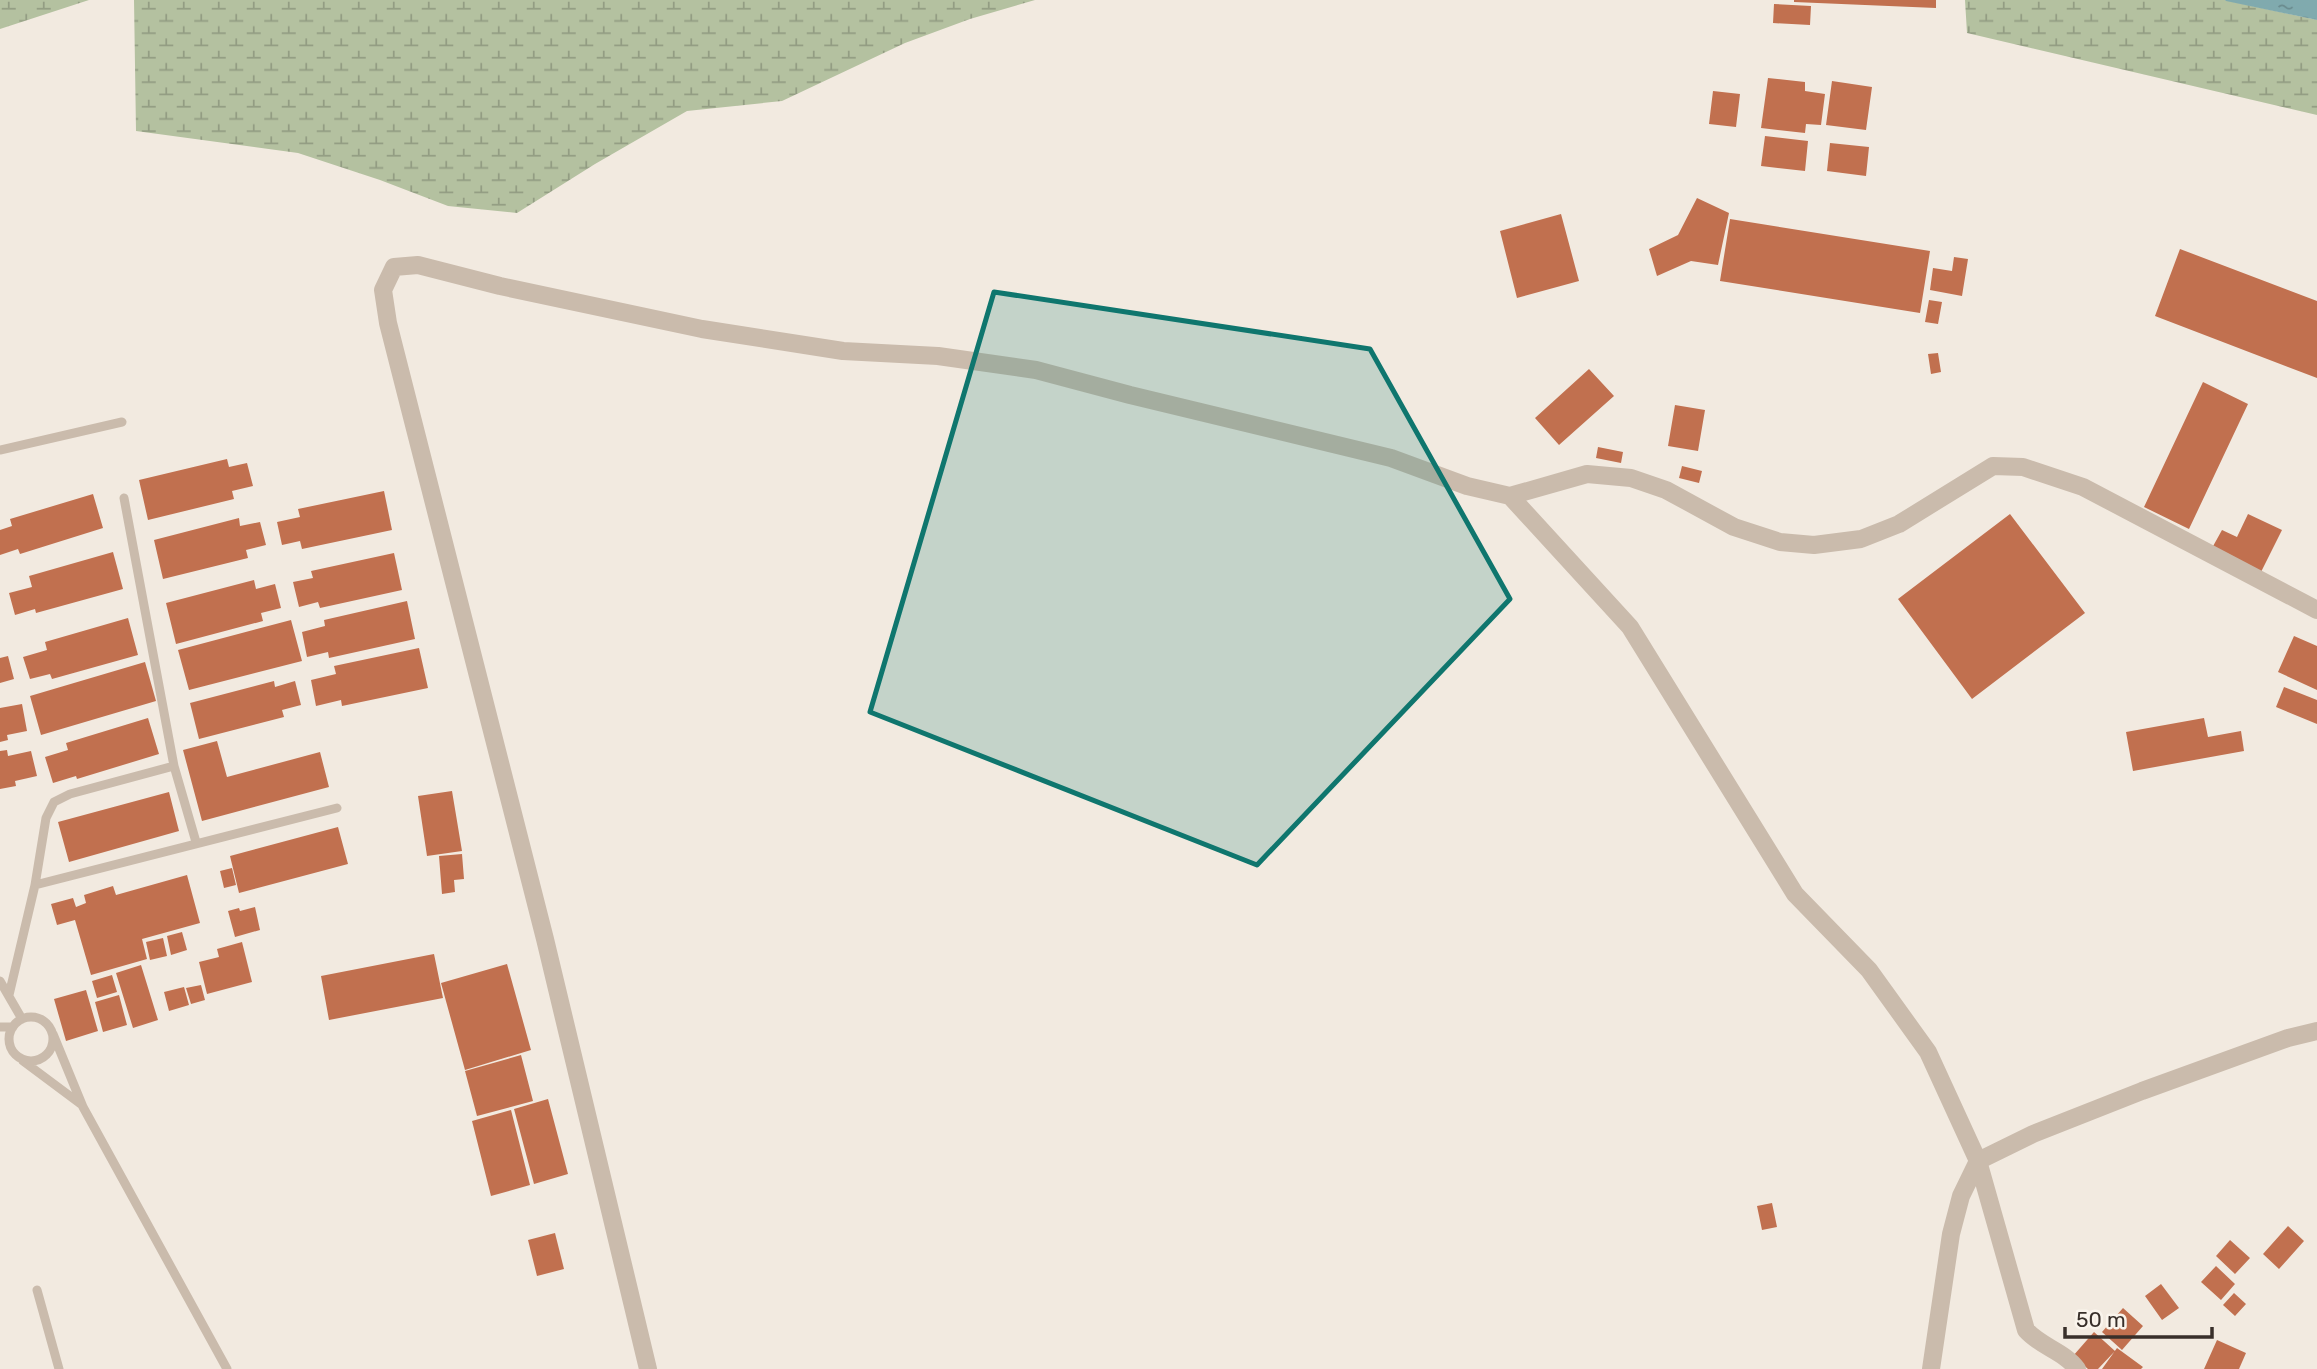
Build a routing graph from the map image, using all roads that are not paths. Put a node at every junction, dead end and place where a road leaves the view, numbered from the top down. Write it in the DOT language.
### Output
graph roads {
  1 [pos="122,422"];
  2 [pos="0,450"];
  3 [pos="1510,496"];
  4 [pos="124,498"];
  5 [pos="2317,610"];
  6 [pos="174,766"];
  7 [pos="337,808"];
  8 [pos="196,842"];
  9 [pos="35,885"];
  10 [pos="0,981"];
  11 [pos="9,995"];
  12 [pos="22,1019"];
  13 [pos="0,1027"];
  14 [pos="13,1027"];
  15 [pos="2317,1031"];
  16 [pos="53,1034"];
  17 [pos="0,1048"];
  18 [pos="15,1054"];
  19 [pos="83,1107"];
  20 [pos="1978,1160"];
  21 [pos="37,1290"];
  22 [pos="59,1369"];
  23 [pos="227,1369"];
  24 [pos="648,1369"];
  25 [pos="1931,1369"];
  26 [pos="2077,1369"];
  1 -- 2 [label="lane"];
  3 -- 5 [label="street"];
  3 -- 20 [label="street"];
  3 -- 24 [label="street"];
  4 -- 6 [label="lane"];
  6 -- 8 [label="lane"];
  6 -- 9 [label="lane"];
  7 -- 8 [label="lane"];
  8 -- 9 [label="lane"];
  9 -- 11 [label="lane"];
  10 -- 11 [label="lane"];
  11 -- 12 [label="lane"];
  12 -- 14 [label="lane"];
  12 -- 16 [label="lane"];
  13 -- 14 [label="lane"];
  14 -- 18 [label="lane"];
  15 -- 20 [label="street"];
  16 -- 18 [label="lane"];
  16 -- 19 [label="lane"];
  17 -- 18 [label="lane"];
  18 -- 19 [label="lane"];
  19 -- 23 [label="lane"];
  20 -- 25 [label="street"];
  20 -- 26 [label="street"];
  21 -- 22 [label="lane"];
}
